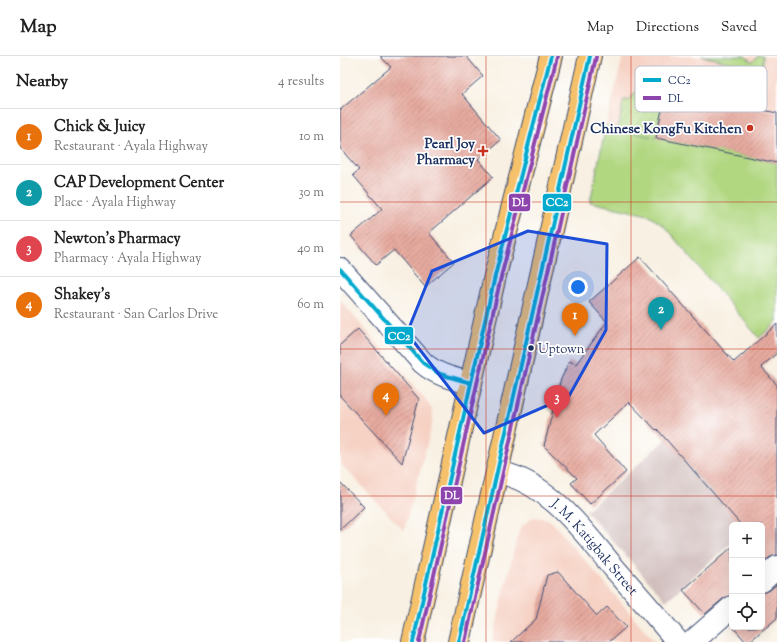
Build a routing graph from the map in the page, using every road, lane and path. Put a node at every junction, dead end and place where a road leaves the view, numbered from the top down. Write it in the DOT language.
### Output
graph roads {
  1 [pos="551,56"];
  2 [pos="590,56"];
  3 [pos="340,269"];
  4 [pos="471,383"];
  5 [pos="498,472"];
  6 [pos="777,567"];
  7 [pos="765,578"];
  8 [pos="729,610"];
  9 [pos="413,642"];
  10 [pos="459,642"];
  11 [pos="678,642"];
  12 [pos="692,642"];
  1 -- 4 [label="highway"];
  2 -- 5 [label="highway"];
  3 -- 4 [label="street"];
  4 -- 9 [label="highway"];
  5 -- 10 [label="highway"];
  5 -- 11 [label="street, J. M. Katigbak Street"];
  6 -- 7 [label="street"];
  8 -- 12 [label="street"];
}
